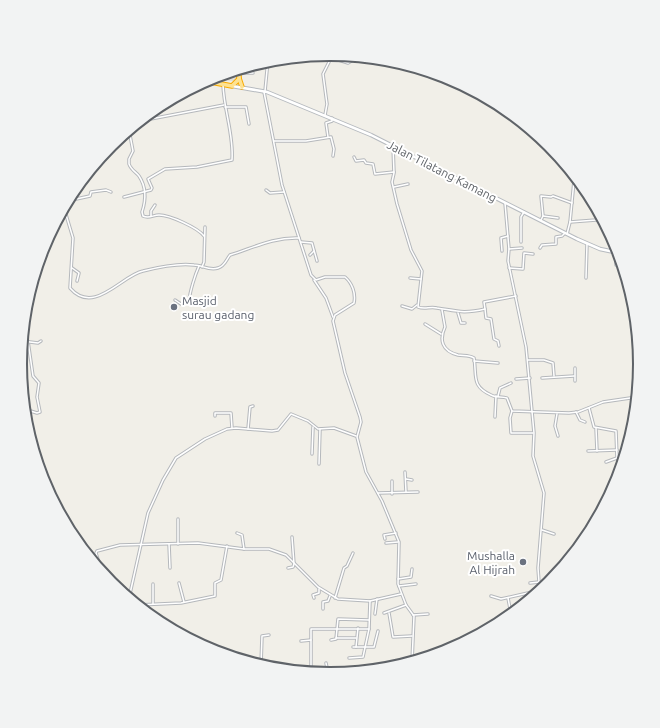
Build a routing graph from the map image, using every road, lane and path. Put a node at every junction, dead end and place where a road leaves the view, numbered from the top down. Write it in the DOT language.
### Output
graph roads {
  1 [pos="329,61"];
  2 [pos="267,68"];
  3 [pos="246,73"];
  4 [pos="253,73"];
  5 [pos="238,75"];
  6 [pos="239,75"];
  7 [pos="216,83"];
  8 [pos="223,85"];
  9 [pos="232,86"];
  10 [pos="242,87"];
  11 [pos="264,91"];
  12 [pos="224,106"];
  13 [pos="325,115"];
  14 [pos="332,118"];
  15 [pos="153,119"];
  16 [pos="249,124"];
  17 [pos="130,136"];
  18 [pos="328,137"];
  19 [pos="274,141"];
  20 [pos="393,146"];
  21 [pos="333,156"];
  22 [pos="354,157"];
  23 [pos="394,172"];
  24 [pos="408,184"];
  25 [pos="574,185"];
  26 [pos="393,187"];
  27 [pos="266,190"];
  28 [pos="111,192"];
  29 [pos="145,192"];
  30 [pos="284,192"];
  31 [pos="124,197"];
  32 [pos="76,199"];
  33 [pos="505,202"];
  34 [pos="572,203"];
  35 [pos="155,205"];
  36 [pos="524,212"];
  37 [pos="66,215"];
  38 [pos="543,216"];
  39 [pos="151,217"];
  40 [pos="558,218"];
  41 [pos="541,220"];
  42 [pos="596,220"];
  43 [pos="570,222"];
  44 [pos="205,227"];
  45 [pos="566,233"];
  46 [pos="204,236"];
  47 [pos="508,236"];
  48 [pos="299,238"];
  49 [pos="301,242"];
  50 [pos="521,242"];
  51 [pos="587,242"];
  52 [pos="509,248"];
  53 [pos="522,248"];
  54 [pos="540,248"];
  55 [pos="314,251"];
  56 [pos="502,251"];
  57 [pos="611,251"];
  58 [pos="533,254"];
  59 [pos="310,255"];
  60 [pos="317,261"];
  61 [pos="199,266"];
  62 [pos="202,267"];
  63 [pos="72,268"];
  64 [pos="509,268"];
  65 [pos="410,278"];
  66 [pos="586,278"];
  67 [pos="314,279"];
  68 [pos="421,279"];
  69 [pos="77,281"];
  70 [pos="516,296"];
  71 [pos="175,300"];
  72 [pos="417,305"];
  73 [pos="402,306"];
  74 [pos="485,309"];
  75 [pos="442,310"];
  76 [pos="458,313"];
  77 [pos="333,317"];
  78 [pos="465,323"];
  79 [pos="425,324"];
  80 [pos="441,334"];
  81 [pos="28,341"];
  82 [pos="41,341"];
  83 [pos="28,342"];
  84 [pos="499,346"];
  85 [pos="528,360"];
  86 [pos="474,361"];
  87 [pos="498,363"];
  88 [pos="575,368"];
  89 [pos="554,376"];
  90 [pos="574,376"];
  91 [pos="530,378"];
  92 [pos="542,378"];
  93 [pos="516,379"];
  94 [pos="574,381"];
  95 [pos="511,383"];
  96 [pos="497,396"];
  97 [pos="631,398"];
  98 [pos="253,406"];
  99 [pos="589,408"];
  100 [pos="31,411"];
  101 [pos="512,411"];
  102 [pos="532,412"];
  103 [pos="576,412"];
  104 [pos="557,414"];
  105 [pos="215,416"];
  106 [pos="494,417"];
  107 [pos="585,422"];
  108 [pos="314,426"];
  109 [pos="232,428"];
  110 [pos="596,428"];
  111 [pos="248,429"];
  112 [pos="320,429"];
  113 [pos="534,433"];
  114 [pos="558,436"];
  115 [pos="357,437"];
  116 [pos="617,450"];
  117 [pos="588,451"];
  118 [pos="597,452"];
  119 [pos="312,454"];
  120 [pos="606,462"];
  121 [pos="319,464"];
  122 [pos="405,472"];
  123 [pos="406,479"];
  124 [pos="412,480"];
  125 [pos="392,481"];
  126 [pos="406,492"];
  127 [pos="418,492"];
  128 [pos="378,493"];
  129 [pos="392,494"];
  130 [pos="178,519"];
  131 [pos="542,530"];
  132 [pos="237,533"];
  133 [pos="396,533"];
  134 [pos="554,534"];
  135 [pos="292,537"];
  136 [pos="385,539"];
  137 [pos="399,542"];
  138 [pos="386,543"];
  139 [pos="169,544"];
  140 [pos="178,544"];
  141 [pos="140,546"];
  142 [pos="227,546"];
  143 [pos="244,549"];
  144 [pos="353,553"];
  145 [pos="98,558"];
  146 [pos="294,564"];
  147 [pos="170,568"];
  148 [pos="288,568"];
  149 [pos="412,569"];
  150 [pos="398,579"];
  151 [pos="530,582"];
  152 [pos="538,582"];
  153 [pos="179,583"];
  154 [pos="152,584"];
  155 [pos="416,584"];
  156 [pos="399,586"];
  157 [pos="318,587"];
  158 [pos="130,592"];
  159 [pos="529,593"];
  160 [pos="401,594"];
  161 [pos="330,596"];
  162 [pos="491,596"];
  163 [pos="314,598"];
  164 [pos="335,598"];
  165 [pos="508,598"];
  166 [pos="377,599"];
  167 [pos="370,601"];
  168 [pos="184,602"];
  169 [pos="147,604"];
  170 [pos="153,604"];
  171 [pos="406,605"];
  172 [pos="510,607"];
  173 [pos="323,610"];
  174 [pos="384,613"];
  175 [pos="389,613"];
  176 [pos="375,614"];
  177 [pos="428,614"];
  178 [pos="413,615"];
  179 [pos="369,620"];
  180 [pos="358,628"];
  181 [pos="336,629"];
  182 [pos="369,629"];
  183 [pos="378,630"];
  184 [pos="269,634"];
  185 [pos="412,636"];
  186 [pos="336,638"];
  187 [pos="356,638"];
  188 [pos="311,640"];
  189 [pos="331,640"];
  190 [pos="301,641"];
  191 [pos="352,647"];
  192 [pos="356,647"];
  193 [pos="365,648"];
  194 [pos="412,656"];
  195 [pos="349,658"];
  196 [pos="261,659"];
  197 [pos="326,662"];
  198 [pos="311,666"];
  199 [pos="327,667"];
  1 -- 13 [label="street"];
  2 -- 11 [label="street"];
  3 -- 4 [label="street"];
  5 -- 9 [label="highway"];
  6 -- 10 [label="highway"];
  7 -- 8 [label="highway"];
  8 -- 9 [label="highway"];
  8 -- 12 [label="street"];
  9 -- 10 [label="street, Jalan Tilatang Kamang"];
  10 -- 11 [label="street, Jalan Tilatang Kamang"];
  11 -- 13 [label="street, Jalan Tilatang Kamang"];
  11 -- 19 [label="street"];
  12 -- 15 [label="street"];
  12 -- 16 [label="street"];
  12 -- 29 [label="street"];
  13 -- 14 [label="street, Jalan Tilatang Kamang"];
  14 -- 18 [label="street"];
  14 -- 20 [label="street, Jalan Tilatang Kamang"];
  17 -- 29 [label="street"];
  18 -- 19 [label="street"];
  18 -- 21 [label="street"];
  19 -- 30 [label="street"];
  20 -- 23 [label="street"];
  20 -- 33 [label="street, Jalan Tilatang Kamang"];
  22 -- 23 [label="street"];
  23 -- 26 [label="street"];
  24 -- 26 [label="street"];
  25 -- 34 [label="street"];
  26 -- 68 [label="street"];
  27 -- 30 [label="street"];
  28 -- 32 [label="street"];
  29 -- 31 [label="street"];
  29 -- 39 [label="street"];
  30 -- 48 [label="street"];
  33 -- 36 [label="street, Jalan Tilatang Kamang"];
  33 -- 47 [label="street"];
  34 -- 38 [label="street"];
  34 -- 43 [label="street"];
  35 -- 39 [label="street"];
  36 -- 41 [label="street, Jalan Tilatang Kamang"];
  36 -- 50 [label="street"];
  37 -- 63 [label="street"];
  38 -- 40 [label="street"];
  38 -- 41 [label="street"];
  39 -- 46 [label="street"];
  41 -- 45 [label="street, Jalan Tilatang Kamang"];
  42 -- 43 [label="street"];
  43 -- 45 [label="street"];
  44 -- 46 [label="street"];
  45 -- 51 [label="street, Jalan Tilatang Kamang"];
  45 -- 54 [label="street"];
  46 -- 62 [label="street"];
  47 -- 52 [label="street"];
  47 -- 56 [label="street"];
  48 -- 49 [label="street"];
  48 -- 62 [label="street"];
  49 -- 55 [label="street"];
  49 -- 67 [label="street"];
  51 -- 57 [label="street, Jalan Tilatang Kamang"];
  51 -- 66 [label="street"];
  52 -- 53 [label="street"];
  52 -- 64 [label="street"];
  55 -- 59 [label="street"];
  55 -- 60 [label="street"];
  58 -- 64 [label="street"];
  61 -- 62 [label="street"];
  61 -- 63 [label="street"];
  61 -- 71 [label="street"];
  63 -- 69 [label="street"];
  64 -- 70 [label="street"];
  65 -- 68 [label="street"];
  67 -- 77 [label="street"];
  67 -- 77 [label="street"];
  68 -- 72 [label="street"];
  70 -- 74 [label="street"];
  70 -- 85 [label="street"];
  72 -- 73 [label="street"];
  72 -- 75 [label="street"];
  74 -- 76 [label="street"];
  74 -- 84 [label="street"];
  75 -- 76 [label="street"];
  75 -- 80 [label="street"];
  76 -- 78 [label="street"];
  77 -- 115 [label="street"];
  79 -- 80 [label="street"];
  80 -- 86 [label="street"];
  81 -- 82 [label="street"];
  83 -- 100 [label="street"];
  85 -- 89 [label="street"];
  85 -- 91 [label="street"];
  86 -- 87 [label="street"];
  86 -- 96 [label="street"];
  88 -- 90 [label="street"];
  89 -- 90 [label="street"];
  89 -- 92 [label="street"];
  90 -- 94 [label="street"];
  91 -- 93 [label="street"];
  91 -- 102 [label="street"];
  95 -- 96 [label="street"];
  96 -- 101 [label="street"];
  96 -- 106 [label="street"];
  97 -- 99 [label="street"];
  98 -- 111 [label="street"];
  99 -- 103 [label="street"];
  99 -- 110 [label="street"];
  101 -- 102 [label="street"];
  101 -- 113 [label="street"];
  102 -- 104 [label="street"];
  102 -- 113 [label="street"];
  103 -- 104 [label="street"];
  103 -- 107 [label="street"];
  104 -- 114 [label="street"];
  105 -- 109 [label="street"];
  108 -- 111 [label="street"];
  108 -- 112 [label="street"];
  108 -- 119 [label="street"];
  109 -- 111 [label="street"];
  109 -- 141 [label="street"];
  110 -- 116 [label="street"];
  110 -- 118 [label="street"];
  112 -- 115 [label="street"];
  112 -- 121 [label="street"];
  113 -- 131 [label="street"];
  115 -- 128 [label="street"];
  116 -- 118 [label="street"];
  116 -- 120 [label="street"];
  117 -- 118 [label="street"];
  122 -- 123 [label="street"];
  123 -- 124 [label="street"];
  123 -- 126 [label="street"];
  125 -- 129 [label="street"];
  126 -- 127 [label="street"];
  126 -- 129 [label="street"];
  128 -- 129 [label="street"];
  128 -- 133 [label="street"];
  130 -- 140 [label="street"];
  131 -- 134 [label="street"];
  131 -- 152 [label="street"];
  132 -- 143 [label="street"];
  133 -- 136 [label="street"];
  133 -- 137 [label="street"];
  135 -- 146 [label="street"];
  137 -- 138 [label="street"];
  137 -- 150 [label="street"];
  139 -- 140 [label="street"];
  139 -- 141 [label="street"];
  139 -- 147 [label="street"];
  140 -- 142 [label="street"];
  141 -- 145 [label="street"];
  141 -- 158 [label="street"];
  142 -- 143 [label="street"];
  142 -- 168 [label="street"];
  143 -- 146 [label="street"];
  144 -- 164 [label="street"];
  146 -- 148 [label="street"];
  146 -- 157 [label="street"];
  149 -- 150 [label="street"];
  150 -- 156 [label="street"];
  151 -- 152 [label="street"];
  153 -- 168 [label="street"];
  154 -- 170 [label="street"];
  155 -- 156 [label="street"];
  156 -- 160 [label="street"];
  157 -- 161 [label="street"];
  157 -- 163 [label="street"];
  159 -- 165 [label="street"];
  160 -- 166 [label="street"];
  160 -- 171 [label="street"];
  161 -- 164 [label="street"];
  161 -- 173 [label="street"];
  162 -- 165 [label="street"];
  164 -- 167 [label="street"];
  165 -- 172 [label="street"];
  166 -- 167 [label="street"];
  166 -- 176 [label="street"];
  167 -- 179 [label="street"];
  168 -- 170 [label="street"];
  169 -- 170 [label="street"];
  171 -- 175 [label="street"];
  171 -- 178 [label="street"];
  174 -- 175 [label="street"];
  175 -- 185 [label="street"];
  177 -- 178 [label="street"];
  178 -- 185 [label="street"];
  179 -- 181 [label="street"];
  179 -- 182 [label="street"];
  180 -- 181 [label="street"];
  180 -- 182 [label="street"];
  180 -- 187 [label="street"];
  181 -- 186 [label="street"];
  181 -- 188 [label="street"];
  182 -- 193 [label="street"];
  183 -- 193 [label="street"];
  184 -- 196 [label="street"];
  185 -- 194 [label="street"];
  186 -- 187 [label="street"];
  186 -- 189 [label="street"];
  187 -- 192 [label="street"];
  188 -- 190 [label="street"];
  188 -- 198 [label="street"];
  191 -- 192 [label="street"];
  192 -- 193 [label="street"];
  193 -- 195 [label="street"];
  197 -- 199 [label="street"];
}
